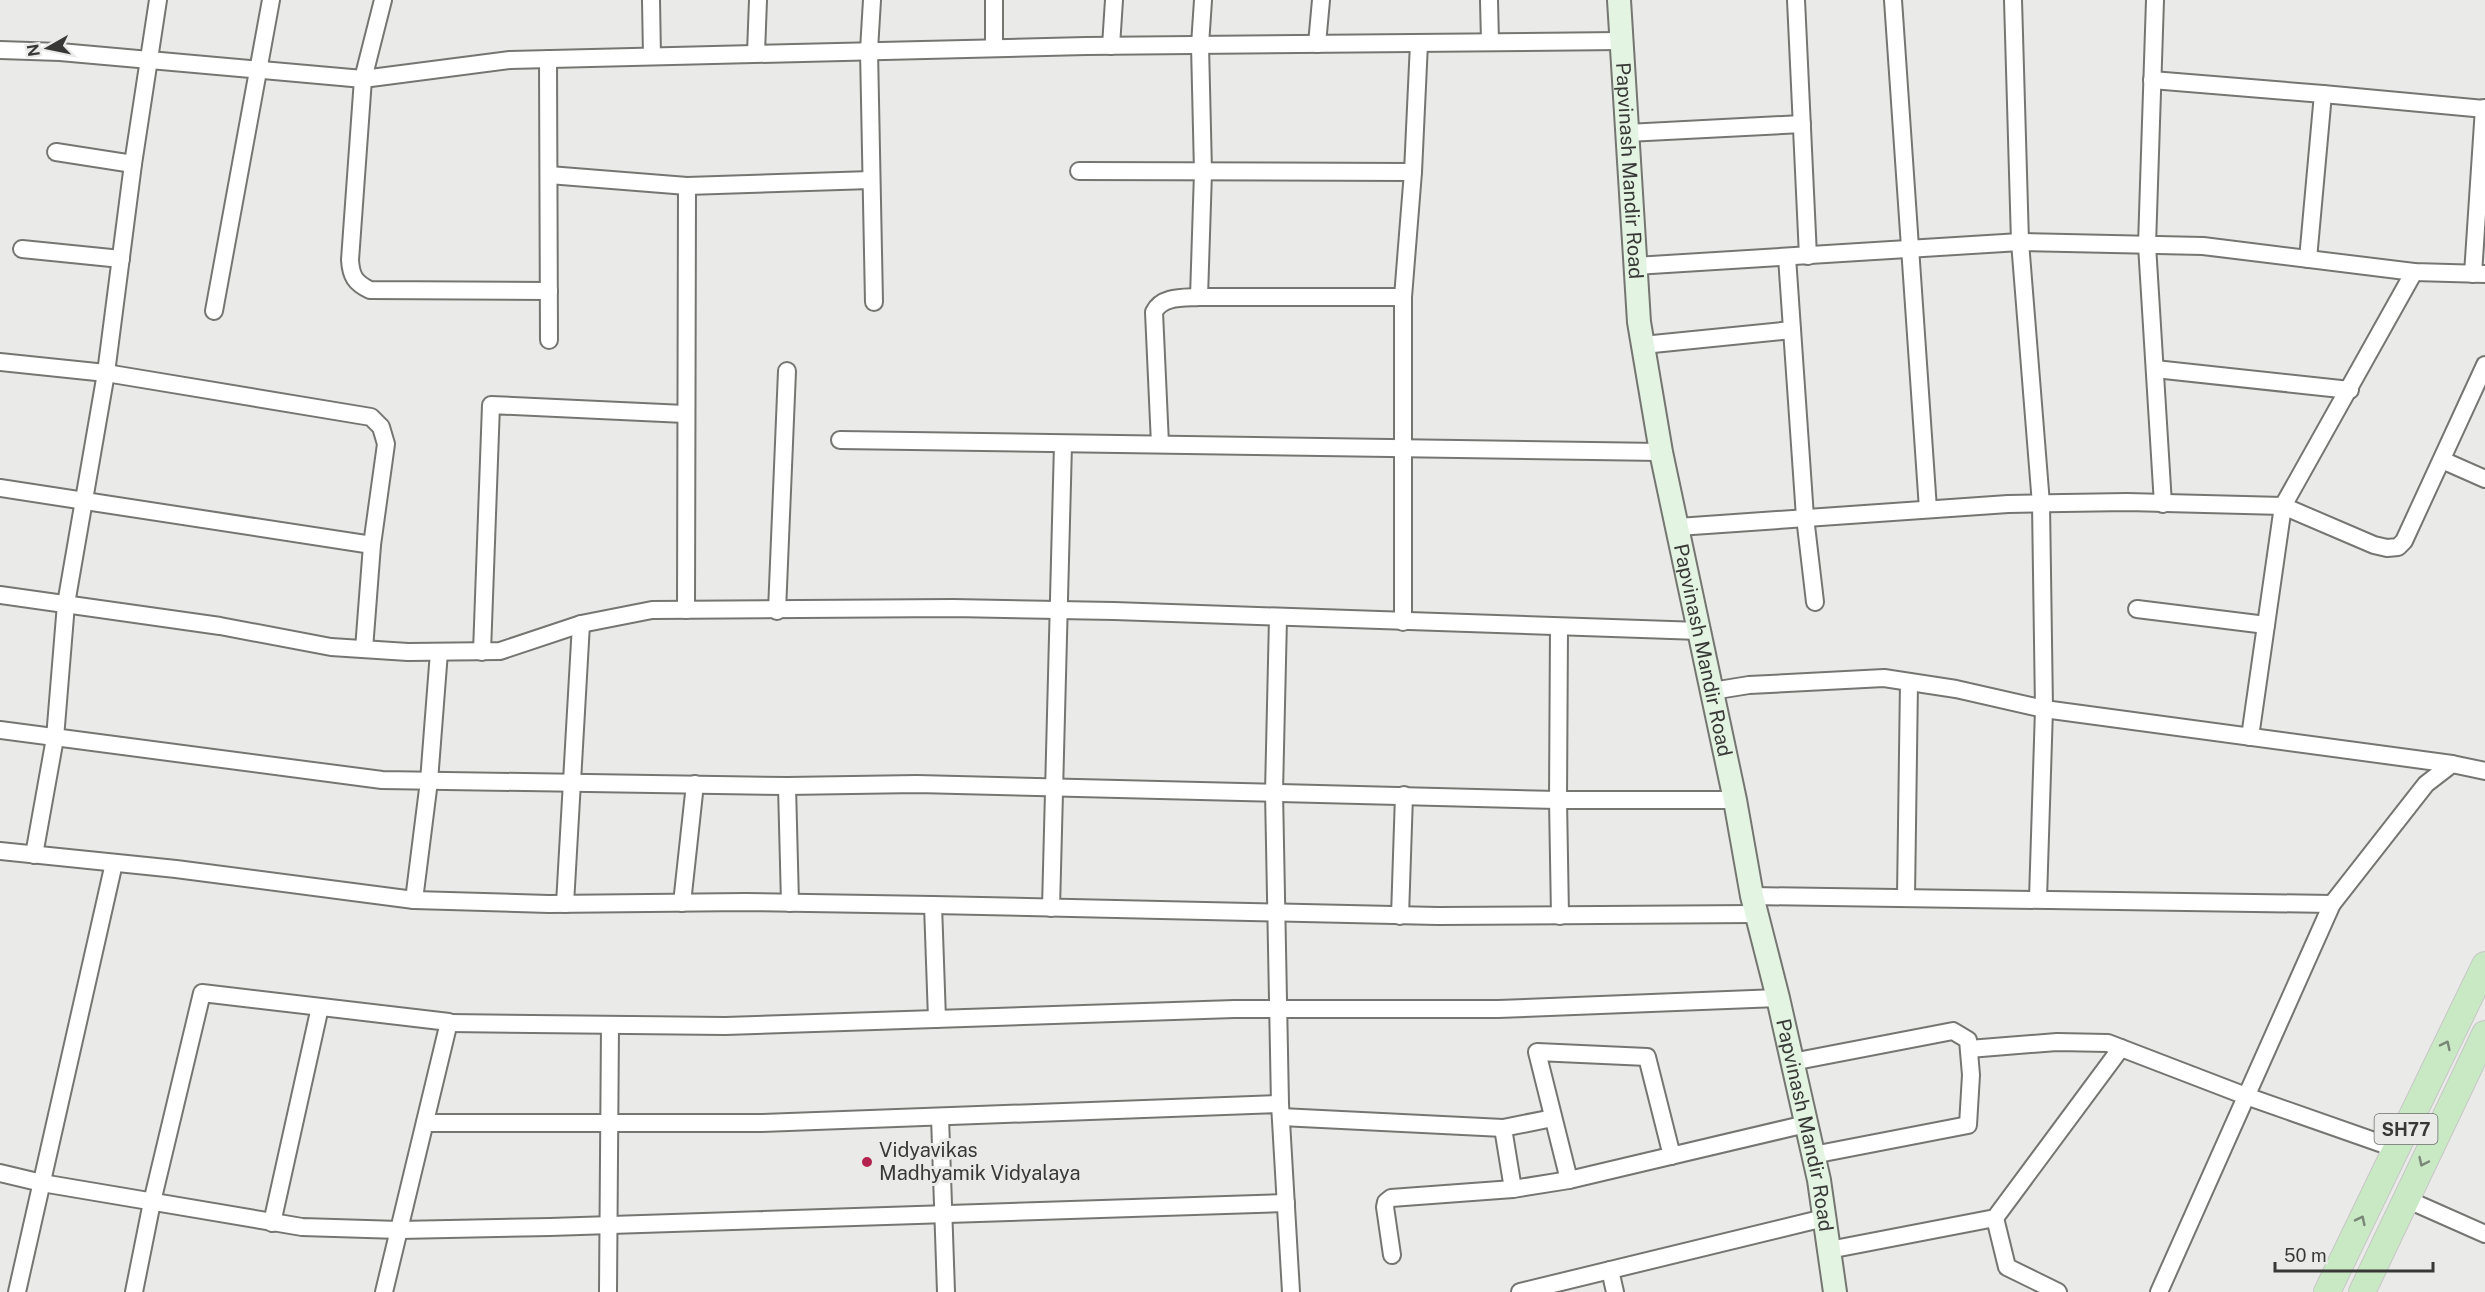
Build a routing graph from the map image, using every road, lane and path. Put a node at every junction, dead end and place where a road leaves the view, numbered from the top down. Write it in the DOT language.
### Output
graph roads {
  1 [pos="158,0"];
  2 [pos="271,0"];
  3 [pos="383,0"];
  4 [pos="651,0"];
  5 [pos="758,0"];
  6 [pos="872,0"];
  7 [pos="994,0"];
  8 [pos="1114,0"];
  9 [pos="1203,0"];
  10 [pos="1320,0"];
  11 [pos="1489,0"];
  12 [pos="1619,0"];
  13 [pos="1796,0"];
  14 [pos="1893,0"];
  15 [pos="2013,0"];
  16 [pos="2155,0"];
  17 [pos="1621,41"];
  18 [pos="1490,42"];
  19 [pos="1419,43"];
  20 [pos="1317,44"];
  21 [pos="1200,45"];
  22 [pos="1111,46"];
  23 [pos="994,48"];
  24 [pos="0,50"];
  25 [pos="870,50"];
  26 [pos="756,53"];
  27 [pos="652,56"];
  28 [pos="548,59"];
  29 [pos="149,60"];
  30 [pos="257,70"];
  31 [pos="363,79"];
  32 [pos="2152,80"];
  33 [pos="2323,94"];
  34 [pos="2485,108"];
  35 [pos="1802,124"];
  36 [pos="1627,133"];
  37 [pos="56,152"];
  38 [pos="133,164"];
  39 [pos="1079,171"];
  40 [pos="1203,172"];
  41 [pos="1413,172"];
  42 [pos="549,175"];
  43 [pos="871,180"];
  44 [pos="687,186"];
  45 [pos="2020,242"];
  46 [pos="2147,245"];
  47 [pos="22,249"];
  48 [pos="1910,249"];
  49 [pos="1808,256"];
  50 [pos="1787,257"];
  51 [pos="120,259"];
  52 [pos="2308,259"];
  53 [pos="1635,266"];
  54 [pos="2414,272"];
  55 [pos="2479,274"];
  56 [pos="549,291"];
  57 [pos="1200,297"];
  58 [pos="1402,297"];
  59 [pos="874,302"];
  60 [pos="214,311"];
  61 [pos="1792,330"];
  62 [pos="549,340"];
  63 [pos="1643,345"];
  64 [pos="0,362"];
  65 [pos="2485,365"];
  66 [pos="2155,369"];
  67 [pos="787,370"];
  68 [pos="106,373"];
  69 [pos="2350,390"];
  70 [pos="685,414"];
  71 [pos="840,440"];
  72 [pos="1063,444"];
  73 [pos="1160,444"];
  74 [pos="1402,448"];
  75 [pos="1661,452"];
  76 [pos="2442,460"];
  77 [pos="2485,479"];
  78 [pos="0,489"];
  79 [pos="84,501"];
  80 [pos="2041,504"];
  81 [pos="2163,504"];
  82 [pos="2283,506"];
  83 [pos="1928,509"];
  84 [pos="1805,517"];
  85 [pos="1678,527"];
  86 [pos="372,545"];
  87 [pos="0,595"];
  88 [pos="1815,603"];
  89 [pos="66,604"];
  90 [pos="2138,609"];
  91 [pos="686,610"];
  92 [pos="1059,610"];
  93 [pos="777,611"];
  94 [pos="1278,618"];
  95 [pos="1403,622"];
  96 [pos="581,624"];
  97 [pos="2266,625"];
  98 [pos="1559,627"];
  99 [pos="1700,631"];
  100 [pos="364,649"];
  101 [pos="439,652"];
  102 [pos="482,652"];
  103 [pos="1909,682"];
  104 [pos="1712,691"];
  105 [pos="2044,709"];
  106 [pos="0,730"];
  107 [pos="2250,736"];
  108 [pos="55,738"];
  109 [pos="2452,764"];
  110 [pos="2485,771"];
  111 [pos="429,781"];
  112 [pos="572,782"];
  113 [pos="695,784"];
  114 [pos="787,786"];
  115 [pos="1054,787"];
  116 [pos="1274,792"];
  117 [pos="1404,795"];
  118 [pos="1558,800"];
  119 [pos="1735,800"];
  120 [pos="0,851"];
  121 [pos="34,855"];
  122 [pos="114,862"];
  123 [pos="1906,897"];
  124 [pos="2038,899"];
  125 [pos="414,900"];
  126 [pos="682,903"];
  127 [pos="789,903"];
  128 [pos="565,904"];
  129 [pos="2332,904"];
  130 [pos="933,905"];
  131 [pos="1754,905"];
  132 [pos="1051,908"];
  133 [pos="1277,913"];
  134 [pos="1400,916"];
  135 [pos="1560,916"];
  136 [pos="2485,965"];
  137 [pos="1778,998"];
  138 [pos="320,1007"];
  139 [pos="1278,1010"];
  140 [pos="937,1019"];
  141 [pos="449,1023"];
  142 [pos="610,1025"];
  143 [pos="2485,1034"];
  144 [pos="2121,1048"];
  145 [pos="1969,1049"];
  146 [pos="1792,1062"];
  147 [pos="2246,1096"];
  148 [pos="1280,1111"];
  149 [pos="940,1117"];
  150 [pos="1553,1118"];
  151 [pos="609,1123"];
  152 [pos="425,1124"];
  153 [pos="1806,1124"];
  154 [pos="1503,1128"];
  155 [pos="2397,1149"];
  156 [pos="1813,1155"];
  157 [pos="1672,1156"];
  158 [pos="0,1173"];
  159 [pos="1569,1180"];
  160 [pos="42,1183"];
  161 [pos="1513,1189"];
  162 [pos="2406,1199"];
  163 [pos="152,1202"];
  164 [pos="1286,1203"];
  165 [pos="944,1214"];
  166 [pos="1824,1218"];
  167 [pos="1995,1218"];
  168 [pos="272,1222"];
  169 [pos="608,1225"];
  170 [pos="399,1230"];
  171 [pos="2485,1234"];
  172 [pos="1829,1250"];
  173 [pos="1392,1256"];
  174 [pos="1610,1270"];
  175 [pos="17,1292"];
  176 [pos="134,1292"];
  177 [pos="384,1292"];
  178 [pos="608,1292"];
  179 [pos="946,1292"];
  180 [pos="1292,1292"];
  181 [pos="1520,1292"];
  182 [pos="1615,1292"];
  183 [pos="1835,1292"];
  184 [pos="2058,1292"];
  185 [pos="2159,1292"];
  186 [pos="2327,1292"];
  187 [pos="2362,1292"];
  1 -- 29 [label="street"];
  2 -- 30 [label="street"];
  3 -- 31 [label="street"];
  4 -- 27 [label="street"];
  5 -- 26 [label="street"];
  6 -- 25 [label="street"];
  7 -- 23 [label="street"];
  8 -- 22 [label="street"];
  9 -- 21 [label="street"];
  10 -- 20 [label="street"];
  11 -- 18 [label="street"];
  12 -- 17 [label="street, Papvinash Mandir Road"];
  13 -- 35 [label="street"];
  14 -- 48 [label="street"];
  15 -- 45 [label="street"];
  16 -- 32 [label="street"];
  17 -- 18 [label="street"];
  17 -- 36 [label="street, Papvinash Mandir Road"];
  18 -- 19 [label="street"];
  19 -- 20 [label="street"];
  19 -- 41 [label="street"];
  20 -- 21 [label="street"];
  21 -- 22 [label="street"];
  21 -- 40 [label="street"];
  22 -- 23 [label="street"];
  23 -- 25 [label="street"];
  24 -- 29 [label="street"];
  25 -- 26 [label="street"];
  25 -- 43 [label="street"];
  26 -- 27 [label="street"];
  27 -- 28 [label="street"];
  28 -- 31 [label="street"];
  28 -- 42 [label="street"];
  29 -- 30 [label="street"];
  29 -- 38 [label="street"];
  30 -- 31 [label="street"];
  30 -- 60 [label="street"];
  31 -- 56 [label="street"];
  32 -- 33 [label="street"];
  32 -- 46 [label="street"];
  33 -- 34 [label="street"];
  33 -- 52 [label="street"];
  34 -- 55 [label="street"];
  35 -- 36 [label="street"];
  35 -- 49 [label="street"];
  36 -- 53 [label="street, Papvinash Mandir Road"];
  37 -- 38 [label="street"];
  38 -- 51 [label="street"];
  39 -- 40 [label="street"];
  40 -- 41 [label="street"];
  40 -- 57 [label="street"];
  41 -- 58 [label="street"];
  42 -- 44 [label="street"];
  42 -- 56 [label="street"];
  43 -- 44 [label="street"];
  43 -- 59 [label="street"];
  44 -- 70 [label="street"];
  45 -- 46 [label="street"];
  45 -- 48 [label="street"];
  45 -- 80 [label="street"];
  46 -- 52 [label="street"];
  46 -- 66 [label="street"];
  47 -- 51 [label="street"];
  48 -- 49 [label="street"];
  48 -- 83 [label="street"];
  49 -- 50 [label="street"];
  50 -- 53 [label="street"];
  50 -- 61 [label="street"];
  51 -- 68 [label="street"];
  52 -- 54 [label="street"];
  53 -- 63 [label="street, Papvinash Mandir Road"];
  54 -- 55 [label="street"];
  54 -- 69 [label="street"];
  56 -- 62 [label="street"];
  57 -- 58 [label="street"];
  57 -- 73 [label="street"];
  58 -- 74 [label="street"];
  61 -- 63 [label="street"];
  61 -- 84 [label="street"];
  63 -- 75 [label="street, Papvinash Mandir Road"];
  64 -- 68 [label="street"];
  65 -- 76 [label="street"];
  66 -- 69 [label="street"];
  66 -- 81 [label="street"];
  67 -- 93 [label="street"];
  68 -- 79 [label="street"];
  68 -- 86 [label="street"];
  69 -- 82 [label="street"];
  70 -- 91 [label="street"];
  70 -- 102 [label="street"];
  71 -- 72 [label="street"];
  72 -- 73 [label="street"];
  72 -- 92 [label="street"];
  73 -- 74 [label="street"];
  74 -- 75 [label="street"];
  74 -- 95 [label="street"];
  75 -- 85 [label="street, Papvinash Mandir Road"];
  76 -- 77 [label="street"];
  76 -- 82 [label="street"];
  78 -- 79 [label="street"];
  79 -- 86 [label="street"];
  79 -- 89 [label="street"];
  80 -- 81 [label="street"];
  80 -- 83 [label="street"];
  80 -- 105 [label="street"];
  81 -- 82 [label="street"];
  82 -- 97 [label="street"];
  83 -- 84 [label="street"];
  84 -- 85 [label="street"];
  84 -- 88 [label="street"];
  85 -- 99 [label="street, Papvinash Mandir Road"];
  86 -- 100 [label="street"];
  87 -- 89 [label="street"];
  89 -- 100 [label="street"];
  89 -- 108 [label="street"];
  90 -- 97 [label="street"];
  91 -- 93 [label="street"];
  91 -- 96 [label="street"];
  92 -- 93 [label="street"];
  92 -- 94 [label="street"];
  92 -- 115 [label="street"];
  94 -- 95 [label="street"];
  94 -- 116 [label="street"];
  95 -- 98 [label="street"];
  96 -- 102 [label="street"];
  96 -- 112 [label="street"];
  97 -- 107 [label="street"];
  98 -- 99 [label="street"];
  98 -- 118 [label="street"];
  99 -- 104 [label="street, Papvinash Mandir Road"];
  100 -- 101 [label="street"];
  101 -- 102 [label="street"];
  101 -- 111 [label="street"];
  103 -- 104 [label="street"];
  103 -- 105 [label="street"];
  103 -- 123 [label="street"];
  104 -- 119 [label="street, Papvinash Mandir Road"];
  105 -- 107 [label="street"];
  105 -- 124 [label="street"];
  106 -- 108 [label="street"];
  107 -- 109 [label="street"];
  108 -- 111 [label="street"];
  108 -- 121 [label="street"];
  109 -- 110 [label="street"];
  109 -- 129 [label="street"];
  111 -- 112 [label="street"];
  111 -- 125 [label="street"];
  112 -- 113 [label="street"];
  112 -- 128 [label="street"];
  113 -- 114 [label="street"];
  113 -- 126 [label="street"];
  114 -- 115 [label="street"];
  114 -- 127 [label="street"];
  115 -- 116 [label="street"];
  115 -- 132 [label="street"];
  116 -- 117 [label="street"];
  116 -- 133 [label="street"];
  117 -- 118 [label="street"];
  117 -- 134 [label="street"];
  118 -- 119 [label="street"];
  118 -- 135 [label="street"];
  119 -- 131 [label="street, Papvinash Mandir Road"];
  120 -- 121 [label="street"];
  121 -- 122 [label="street"];
  122 -- 125 [label="street"];
  122 -- 160 [label="street"];
  123 -- 124 [label="street"];
  123 -- 131 [label="street"];
  124 -- 129 [label="street"];
  125 -- 128 [label="street"];
  126 -- 127 [label="street"];
  126 -- 128 [label="street"];
  127 -- 130 [label="street"];
  129 -- 147 [label="street"];
  130 -- 132 [label="street"];
  130 -- 140 [label="street"];
  131 -- 135 [label="street"];
  131 -- 137 [label="street, Papvinash Mandir Road"];
  132 -- 133 [label="street"];
  133 -- 134 [label="street"];
  133 -- 139 [label="street"];
  134 -- 135 [label="street"];
  155 -- 136 [label="main road, SH77, one-way"];
  137 -- 139 [label="street"];
  137 -- 146 [label="street, Papvinash Mandir Road"];
  138 -- 141 [label="street"];
  138 -- 163 [label="street"];
  138 -- 168 [label="street"];
  139 -- 140 [label="street"];
  139 -- 148 [label="street"];
  140 -- 142 [label="street"];
  141 -- 142 [label="street"];
  141 -- 152 [label="street"];
  142 -- 151 [label="street"];
  143 -- 162 [label="main road, SH77, one-way"];
  144 -- 145 [label="street"];
  144 -- 147 [label="street"];
  144 -- 167 [label="street"];
  145 -- 146 [label="street"];
  145 -- 156 [label="street"];
  146 -- 153 [label="street, Papvinash Mandir Road"];
  147 -- 155 [label="street"];
  147 -- 185 [label="street"];
  148 -- 149 [label="street"];
  148 -- 154 [label="street"];
  148 -- 164 [label="street"];
  149 -- 151 [label="street"];
  149 -- 165 [label="street"];
  150 -- 154 [label="street"];
  150 -- 157 [label="street"];
  150 -- 159 [label="street"];
  151 -- 152 [label="street"];
  151 -- 169 [label="street"];
  152 -- 170 [label="street"];
  153 -- 156 [label="street, Papvinash Mandir Road"];
  153 -- 157 [label="street"];
  154 -- 161 [label="street"];
  186 -- 155 [label="main road, SH77, one-way"];
  156 -- 166 [label="street, Papvinash Mandir Road"];
  157 -- 159 [label="street"];
  158 -- 160 [label="street"];
  159 -- 161 [label="street"];
  160 -- 163 [label="street"];
  160 -- 175 [label="street"];
  161 -- 173 [label="street"];
  162 -- 171 [label="street"];
  162 -- 187 [label="main road, SH77"];
  163 -- 168 [label="street"];
  163 -- 176 [label="street"];
  164 -- 165 [label="street"];
  164 -- 180 [label="street"];
  165 -- 169 [label="street"];
  165 -- 179 [label="street"];
  166 -- 172 [label="street, Papvinash Mandir Road"];
  166 -- 174 [label="street"];
  167 -- 172 [label="street"];
  167 -- 184 [label="street"];
  168 -- 170 [label="street"];
  169 -- 170 [label="street"];
  169 -- 178 [label="street"];
  170 -- 177 [label="street"];
  172 -- 183 [label="street, Papvinash Mandir Road"];
  174 -- 181 [label="street"];
  174 -- 182 [label="street"];
}
